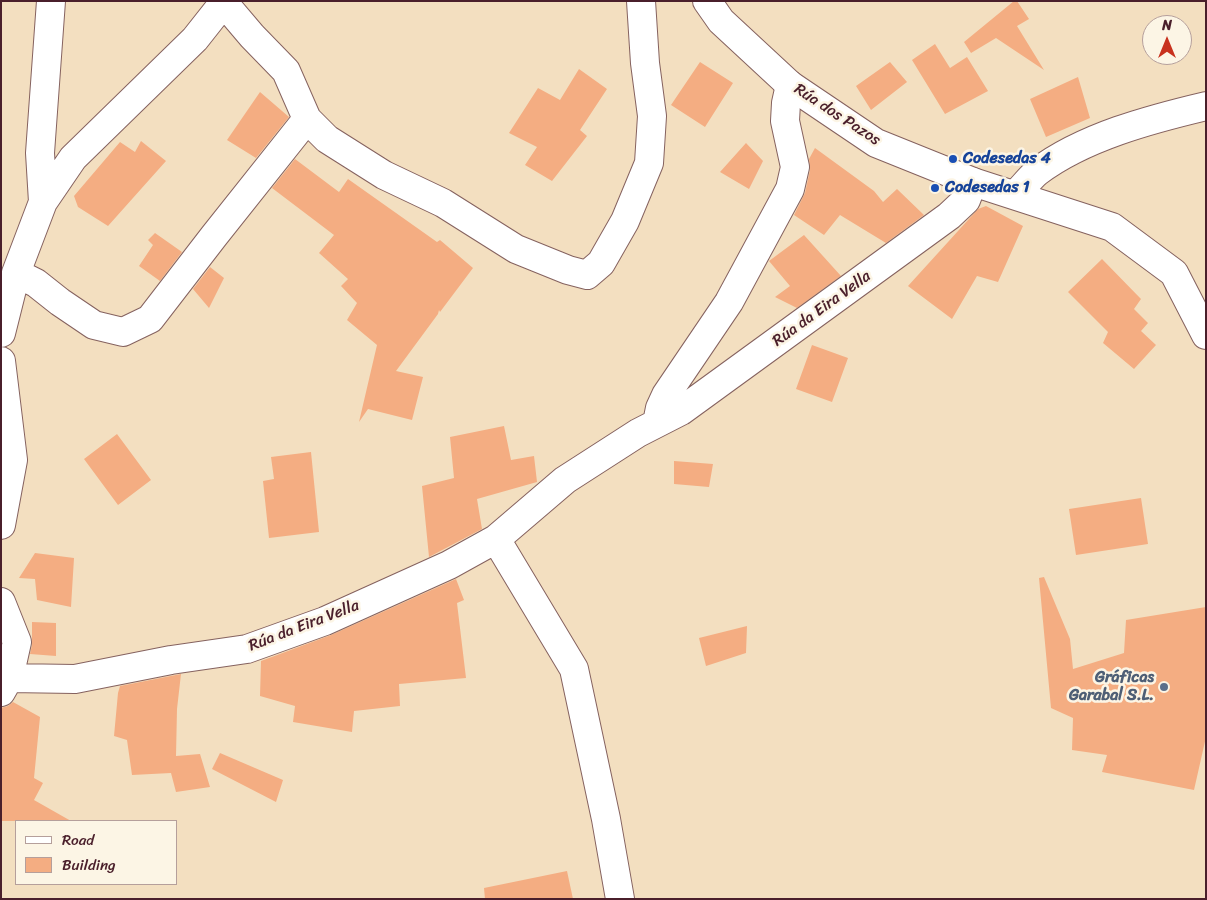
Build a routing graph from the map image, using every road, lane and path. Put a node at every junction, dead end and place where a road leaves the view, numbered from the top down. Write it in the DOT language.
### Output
graph roads {
  1 [pos="51,1"];
  2 [pos="641,1"];
  3 [pos="707,1"];
  4 [pos="224,2"];
  5 [pos="790,85"];
  6 [pos="1206,106"];
  7 [pos="307,119"];
  8 [pos="973,182"];
  9 [pos="1016,194"];
  10 [pos="43,202"];
  11 [pos="9,286"];
  12 [pos="1,333"];
  13 [pos="1206,334"];
  14 [pos="1,361"];
  15 [pos="657,423"];
  16 [pos="1,524"];
  17 [pos="496,538"];
  18 [pos="1,602"];
  19 [pos="5,685"];
  20 [pos="620,899"];
  1 -- 10 [label="street"];
  2 -- 7 [label="street"];
  3 -- 5 [label="street, Rúa dos Pazos"];
  4 -- 7 [label="street"];
  4 -- 10 [label="street"];
  5 -- 8 [label="street, Rúa dos Pazos"];
  5 -- 15 [label="street"];
  6 -- 9 [label="street"];
  7 -- 11 [label="street"];
  8 -- 9 [label="street, Rúa dos Pazos"];
  8 -- 15 [label="street, Rúa da Eira Vella"];
  9 -- 13 [label="street, Rúa dos Pazos"];
  10 -- 11 [label="street"];
  11 -- 12 [label="street"];
  14 -- 16 [label="street"];
  15 -- 17 [label="street, Rúa da Eira Vella"];
  17 -- 19 [label="street, Rúa da Eira Vella"];
  17 -- 20 [label="street"];
  18 -- 19 [label="street"];
}
